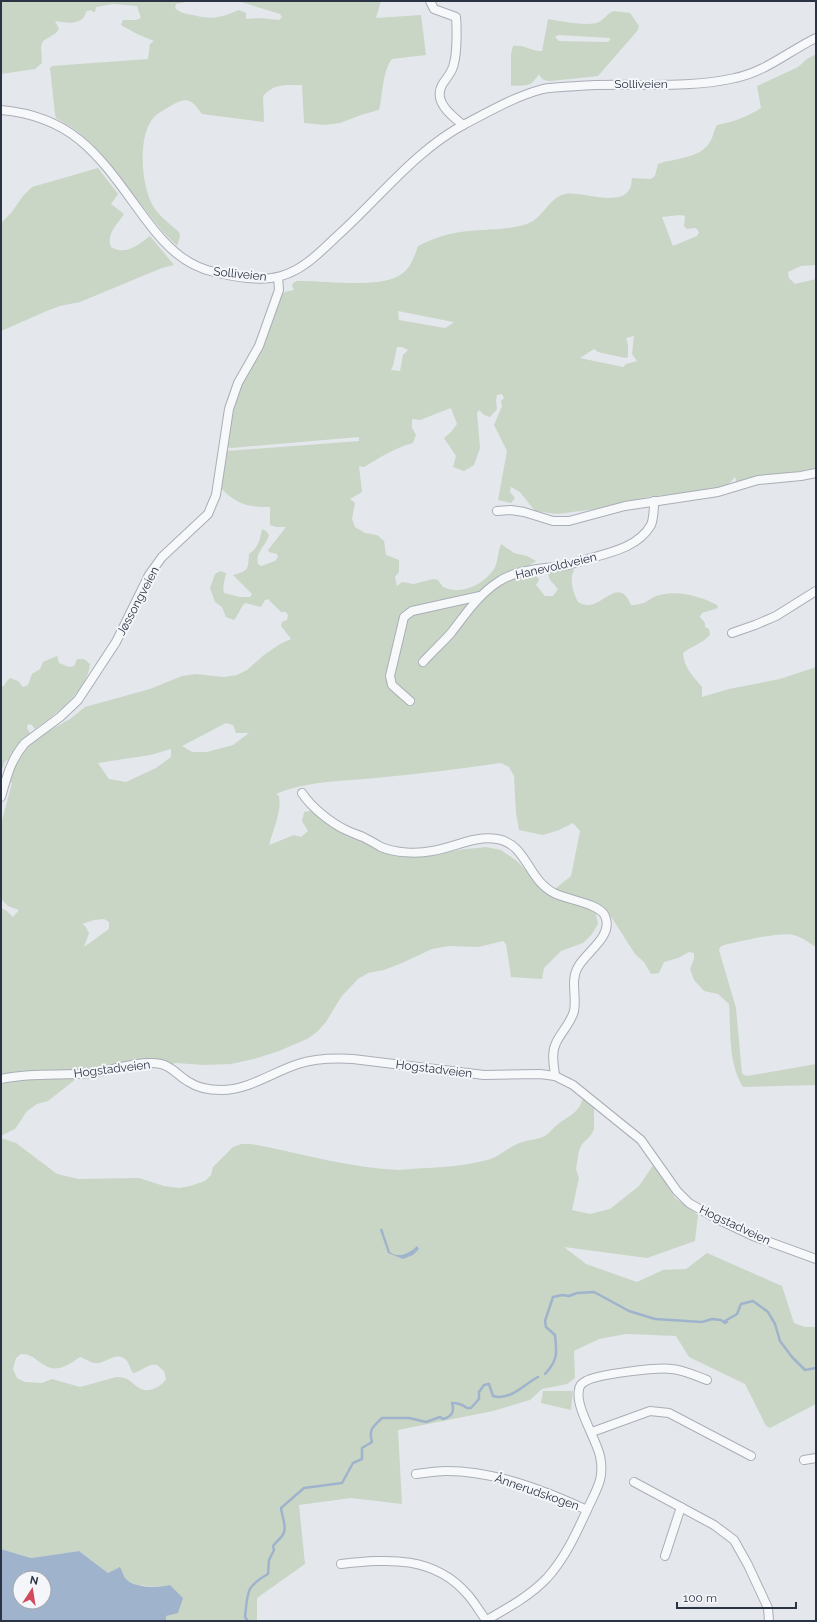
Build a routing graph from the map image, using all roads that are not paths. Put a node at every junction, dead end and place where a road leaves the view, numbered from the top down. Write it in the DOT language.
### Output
graph roads {
  1 [pos="430,1"];
  2 [pos="816,38"];
  3 [pos="1,110"];
  4 [pos="463,125"];
  5 [pos="278,277"];
  6 [pos="816,472"];
  7 [pos="654,501"];
  8 [pos="497,511"];
  9 [pos="816,591"];
  10 [pos="480,596"];
  11 [pos="732,632"];
  12 [pos="423,662"];
  13 [pos="410,701"];
  14 [pos="302,794"];
  15 [pos="1,797"];
  16 [pos="555,1076"];
  17 [pos="1,1079"];
  18 [pos="816,1259"];
  19 [pos="707,1380"];
  20 [pos="592,1432"];
  21 [pos="751,1456"];
  22 [pos="816,1458"];
  23 [pos="804,1460"];
  24 [pos="416,1474"];
  25 [pos="634,1482"];
  26 [pos="681,1507"];
  27 [pos="587,1510"];
  28 [pos="665,1556"];
  29 [pos="340,1564"];
  30 [pos="485,1621"];
  31 [pos="770,1621"];
  1 -- 4 [label="street"];
  2 -- 4 [label="street, Solliveien"];
  3 -- 5 [label="street, Solliveien"];
  4 -- 5 [label="street, Solliveien"];
  5 -- 15 [label="street, Jøssongveien"];
  6 -- 7 [label="street"];
  7 -- 8 [label="street"];
  7 -- 10 [label="street, Hanevoldveien"];
  9 -- 11 [label="street"];
  10 -- 12 [label="street, Hanevoldveien"];
  10 -- 13 [label="street, Hanevoldveien"];
  14 -- 16 [label="street"];
  16 -- 17 [label="street, Hogstadveien"];
  16 -- 18 [label="street, Hogstadveien"];
  19 -- 20 [label="street, Ånnerudskogen"];
  20 -- 21 [label="street"];
  20 -- 27 [label="street, Ånnerudskogen"];
  22 -- 23 [label="street"];
  24 -- 27 [label="street, Ånnerudskogen"];
  25 -- 26 [label="street"];
  26 -- 28 [label="street"];
  26 -- 31 [label="street"];
  27 -- 30 [label="street, Ånnerudskogen"];
  29 -- 30 [label="street, Ånnerudskogen"];
}
